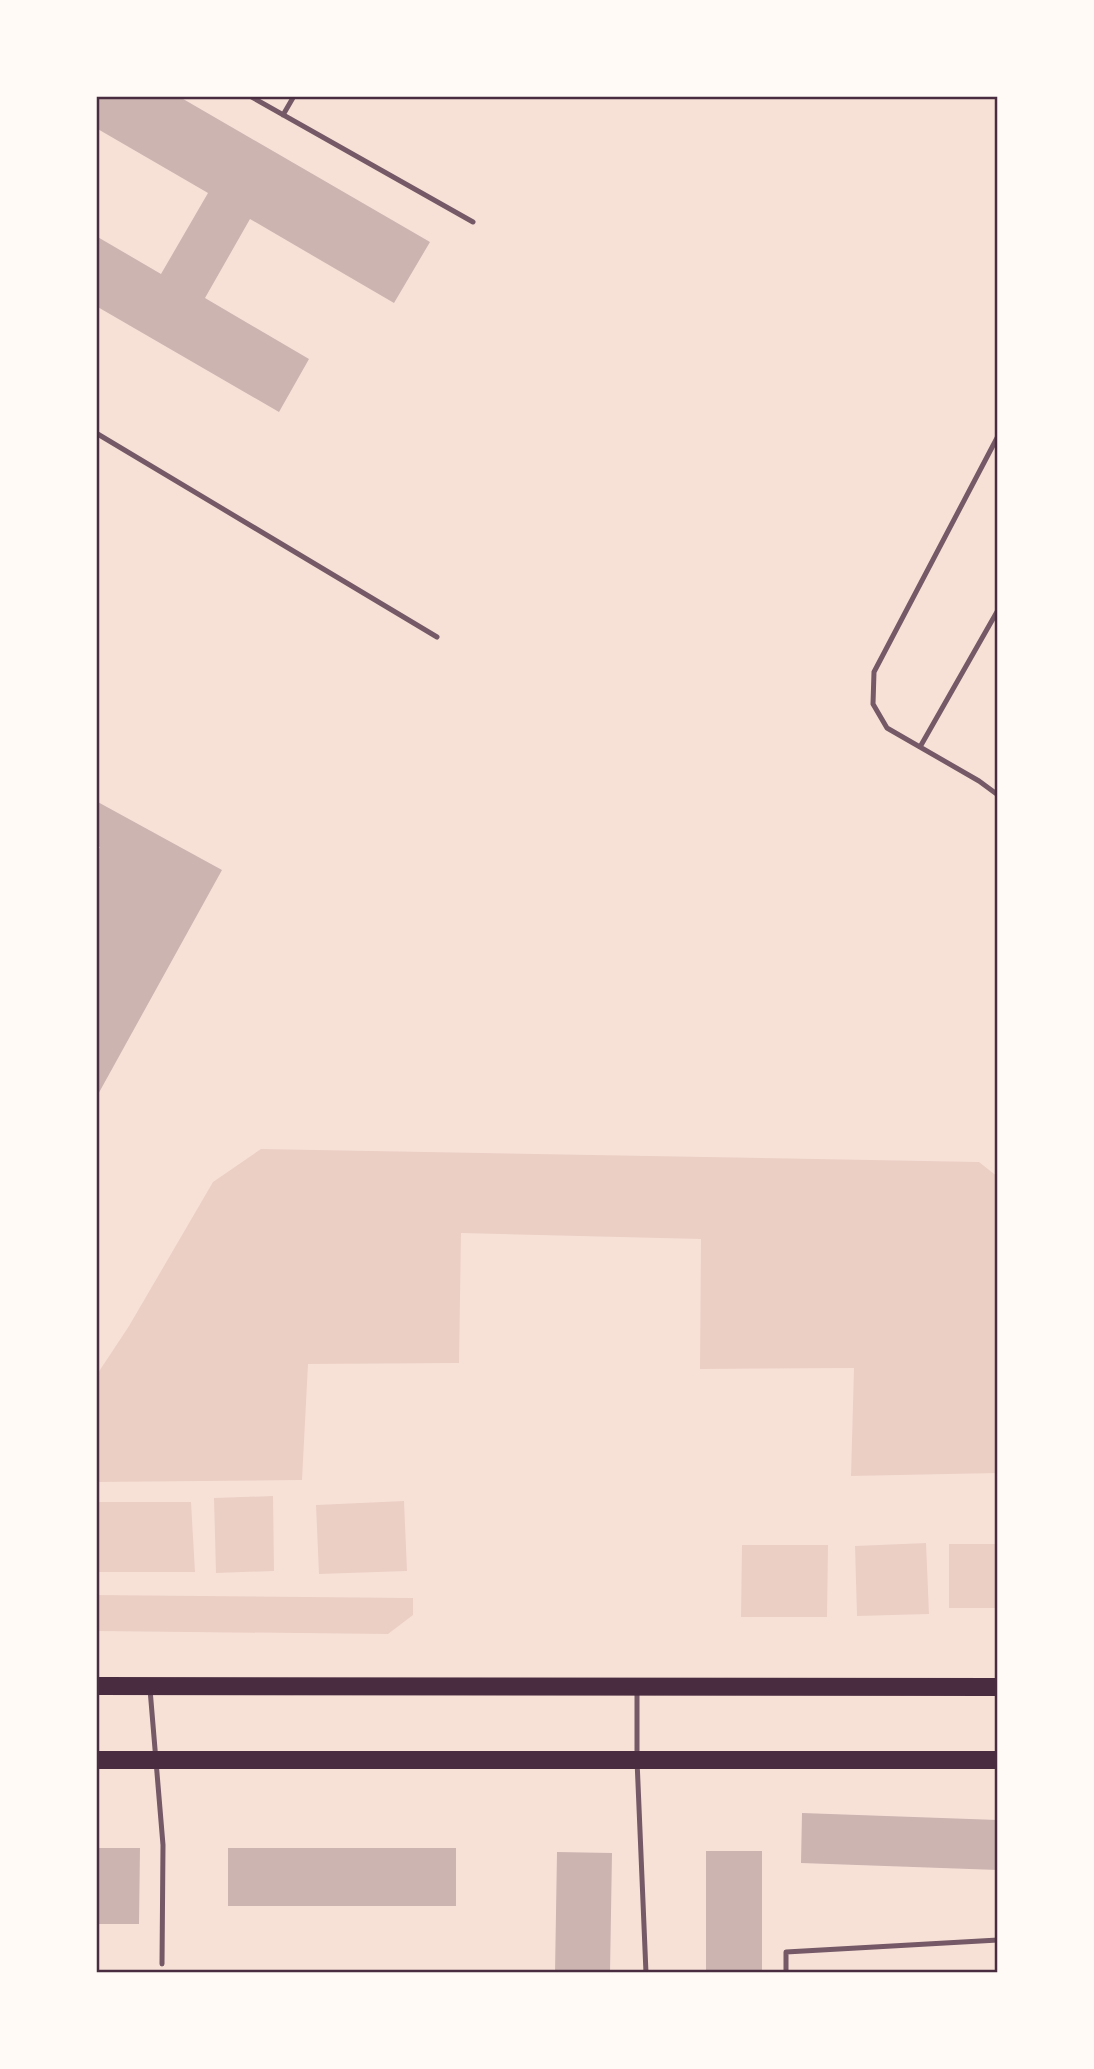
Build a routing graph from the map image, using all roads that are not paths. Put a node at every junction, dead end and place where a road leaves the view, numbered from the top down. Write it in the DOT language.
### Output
graph roads {
  1 [pos="250,96"];
  2 [pos="293,96"];
  3 [pos="283,115"];
  4 [pos="473,222"];
  5 [pos="96,433"];
  6 [pos="998,436"];
  7 [pos="998,610"];
  8 [pos="438,637"];
  9 [pos="920,747"];
  10 [pos="998,795"];
  11 [pos="96,1686"];
  12 [pos="150,1686"];
  13 [pos="637,1686"];
  14 [pos="998,1687"];
  15 [pos="96,1759"];
  16 [pos="158,1759"];
  17 [pos="637,1760"];
  18 [pos="998,1760"];
  19 [pos="998,1940"];
  20 [pos="162,1964"];
  21 [pos="646,1973"];
  22 [pos="786,1973"];
  1 -- 3 [label="lane"];
  2 -- 3 [label="lane"];
  3 -- 4 [label="lane"];
  5 -- 8 [label="lane"];
  6 -- 9 [label="lane"];
  7 -- 9 [label="lane"];
  9 -- 10 [label="lane"];
  11 -- 12 [label="main road"];
  12 -- 13 [label="main road"];
  12 -- 16 [label="lane"];
  13 -- 14 [label="main road"];
  13 -- 17 [label="lane"];
  15 -- 16 [label="main road"];
  16 -- 17 [label="main road"];
  16 -- 20 [label="lane"];
  17 -- 18 [label="main road"];
  17 -- 21 [label="lane"];
  19 -- 22 [label="lane"];
}
